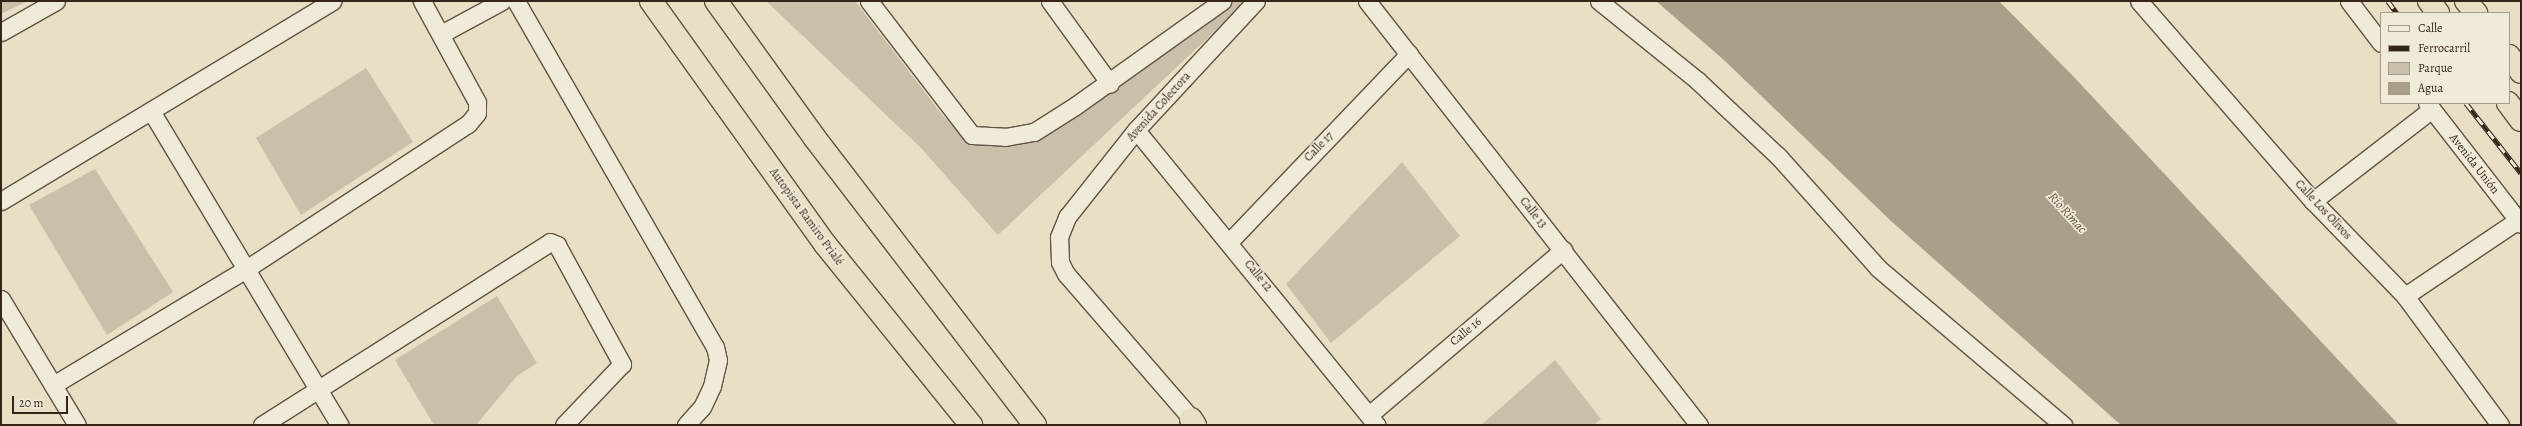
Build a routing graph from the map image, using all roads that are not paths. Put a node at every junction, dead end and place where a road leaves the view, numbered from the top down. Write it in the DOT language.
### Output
graph roads {
  1 [pos="56,1"];
  2 [pos="332,1"];
  3 [pos="422,1"];
  4 [pos="502,1"];
  5 [pos="516,1"];
  6 [pos="651,1"];
  7 [pos="716,1"];
  8 [pos="869,1"];
  9 [pos="1050,1"];
  10 [pos="1222,1"];
  11 [pos="1256,1"];
  12 [pos="1367,1"];
  13 [pos="1599,1"];
  14 [pos="2139,1"];
  15 [pos="2349,1"];
  16 [pos="2429,1"];
  17 [pos="2466,1"];
  18 [pos="2437,12"];
  19 [pos="2475,12"];
  20 [pos="1,32"];
  21 [pos="441,34"];
  22 [pos="2380,42"];
  23 [pos="1409,54"];
  24 [pos="2510,57"];
  25 [pos="2521,72"];
  26 [pos="1110,84"];
  27 [pos="2509,104"];
  28 [pos="2430,106"];
  29 [pos="151,111"];
  30 [pos="2521,120"];
  31 [pos="1136,130"];
  32 [pos="1,201"];
  33 [pos="2313,201"];
  34 [pos="2519,222"];
  35 [pos="1230,241"];
  36 [pos="1563,250"];
  37 [pos="246,269"];
  38 [pos="2405,296"];
  39 [pos="1,299"];
  40 [pos="53,385"];
  41 [pos="319,390"];
  42 [pos="1373,420"];
  43 [pos="1195,423"];
  44 [pos="77,425"];
  45 [pos="262,425"];
  46 [pos="340,425"];
  47 [pos="564,425"];
  48 [pos="686,425"];
  49 [pos="971,425"];
  50 [pos="1035,425"];
  51 [pos="1699,425"];
  52 [pos="2063,425"];
  53 [pos="2500,425"];
  1 -- 20 [label="street"];
  2 -- 29 [label="street"];
  3 -- 21 [label="street"];
  4 -- 21 [label="street"];
  5 -- 48 [label="street"];
  6 -- 49 [label="highway, Autopista Ramiro Prialé"];
  7 -- 50 [label="highway"];
  8 -- 26 [label="street"];
  9 -- 26 [label="street"];
  10 -- 26 [label="street"];
  11 -- 31 [label="street, Avenida Colectora"];
  12 -- 23 [label="street, Calle 13"];
  13 -- 52 [label="street"];
  14 -- 33 [label="street, Calle Los Olivos"];
  15 -- 22 [label="street"];
  16 -- 18 [label="highway"];
  17 -- 19 [label="highway"];
  21 -- 37 [label="street"];
  23 -- 35 [label="street, Calle 17"];
  23 -- 36 [label="street, Calle 13"];
  24 -- 25 [label="highway"];
  27 -- 30 [label="highway"];
  28 -- 33 [label="street"];
  28 -- 34 [label="street, Avenida Unión"];
  29 -- 32 [label="street"];
  29 -- 37 [label="street"];
  31 -- 35 [label="street, Calle 12"];
  31 -- 43 [label="street, Avenida Colectora"];
  33 -- 38 [label="street, Calle Los Olivos"];
  34 -- 38 [label="street"];
  35 -- 42 [label="street, Calle 12"];
  36 -- 42 [label="street, Calle 16"];
  36 -- 51 [label="street, Calle 13"];
  37 -- 40 [label="street"];
  37 -- 41 [label="street"];
  38 -- 53 [label="street, Calle Los Olivos"];
  39 -- 40 [label="street"];
  40 -- 44 [label="street"];
  41 -- 45 [label="street"];
  41 -- 46 [label="street"];
  41 -- 47 [label="street"];
}
